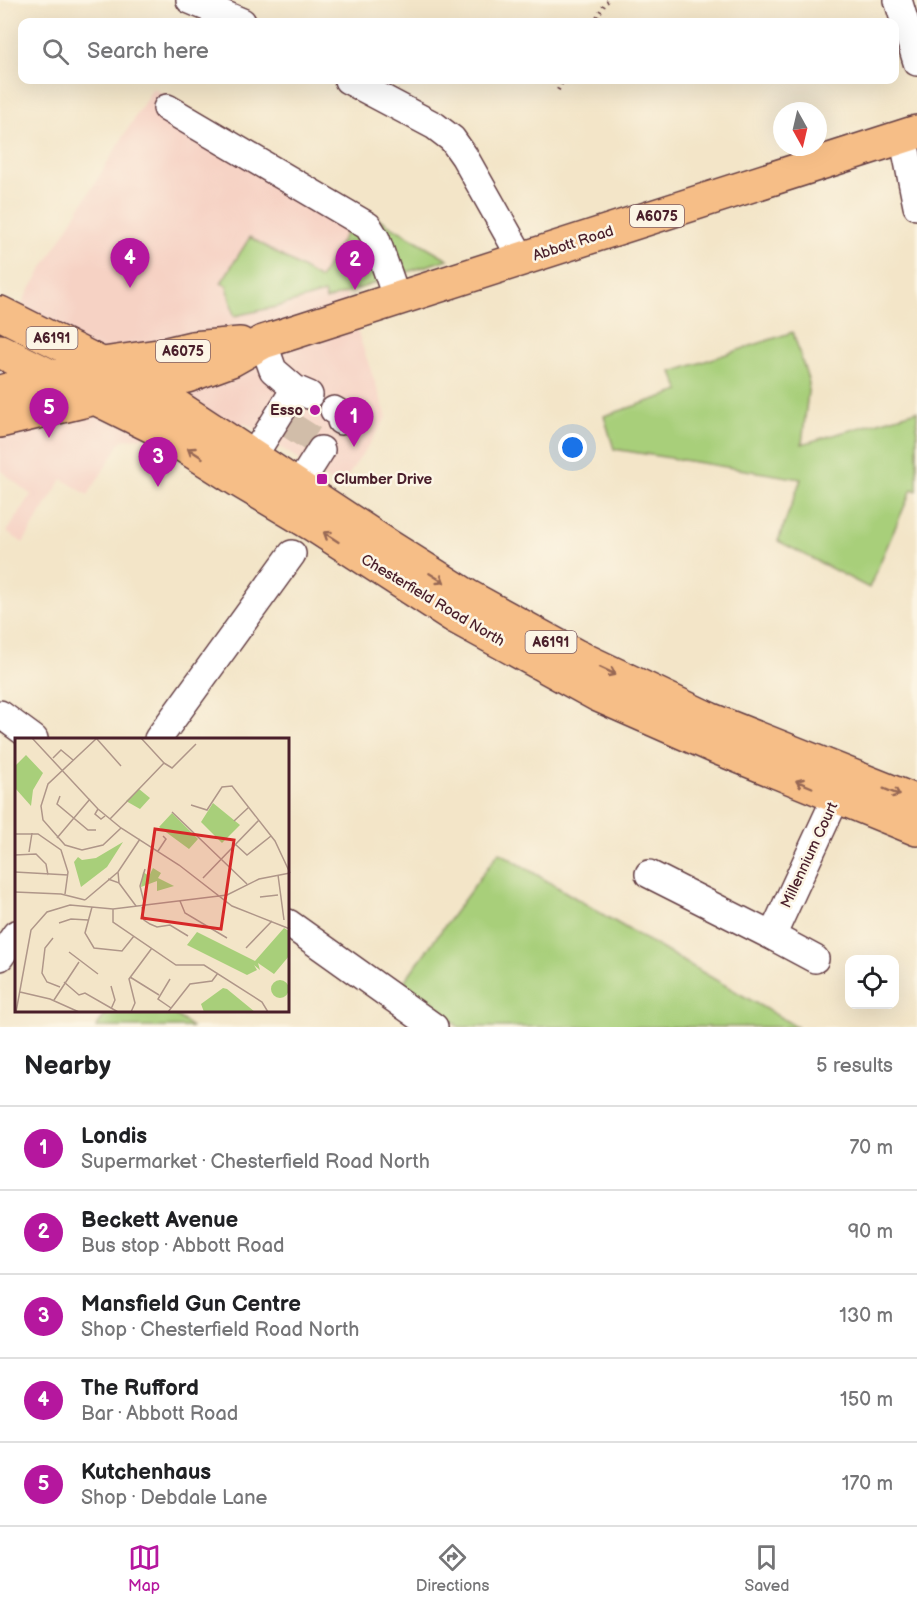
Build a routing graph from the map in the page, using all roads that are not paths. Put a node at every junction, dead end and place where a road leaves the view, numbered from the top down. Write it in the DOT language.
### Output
graph roads {
  1 [pos="190,0"];
  2 [pos="906,11"];
  3 [pos="233,18"];
  4 [pos="917,62"];
  5 [pos="356,84"];
  6 [pos="167,108"];
  7 [pos="910,134"];
  8 [pos="917,206"];
  9 [pos="522,259"];
  10 [pos="397,299"];
  11 [pos="0,313"];
  12 [pos="263,342"];
  13 [pos="0,351"];
  14 [pos="231,360"];
  15 [pos="103,364"];
  16 [pos="52,377"];
  17 [pos="147,387"];
  18 [pos="0,392"];
  19 [pos="97,398"];
  20 [pos="0,421"];
  21 [pos="321,450"];
  22 [pos="240,460"];
  23 [pos="292,497"];
  24 [pos="292,554"];
  25 [pos="0,714"];
  26 [pos="33,738"];
  27 [pos="159,738"];
  28 [pos="842,786"];
  29 [pos="917,802"];
  30 [pos="917,829"];
  31 [pos="649,874"];
  32 [pos="290,924"];
  33 [pos="15,935"];
  34 [pos="772,936"];
  35 [pos="0,957"];
  36 [pos="815,959"];
  37 [pos="434,1027"];
  1 -- 3 [label="street"];
  2 -- 4 [label="street"];
  5 -- 9 [label="street"];
  6 -- 10 [label="street"];
  7 -- 8 [label="street"];
  7 -- 9 [label="main road, Abbott Road / A6075"];
  9 -- 10 [label="main road, Abbott Road / A6075"];
  10 -- 12 [label="main road, Abbott Road / A6075"];
  11 -- 15 [label="main road, A6191"];
  12 -- 14 [label="main road, Abbott Road / A6075"];
  12 -- 15 [label="main road, Abbott Road / A6075"];
  12 -- 22 [label="street"];
  13 -- 16 [label="main road, A6191"];
  14 -- 17 [label="main road, Abbott Road / A6075"];
  14 -- 22 [label="main road"];
  15 -- 16 [label="main road, A6075"];
  15 -- 17 [label="main road, A6191"];
  16 -- 18 [label="main road, A6075"];
  16 -- 19 [label="main road, A6191"];
  17 -- 19 [label="main road, A6075"];
  17 -- 22 [label="main road, Chesterfield Road North / A6191"];
  19 -- 20 [label="main road, A6075"];
  22 -- 19 [label="main road, Chesterfield Road North / A6191, one-way"];
  21 -- 23 [label="street"];
  22 -- 23 [label="main road, Chesterfield Road North / A6191"];
  23 -- 28 [label="main road, Chesterfield Road North / A6191"];
  24 -- 27 [label="street"];
  25 -- 26 [label="street"];
  28 -- 29 [label="main road, Chesterfield Road North / A6191, one-way"];
  28 -- 30 [label="main road, Chesterfield Road North / A6191"];
  28 -- 34 [label="street, Millennium Court"];
  31 -- 34 [label="street"];
  32 -- 37 [label="street"];
  33 -- 35 [label="street"];
  34 -- 36 [label="street"];
}
